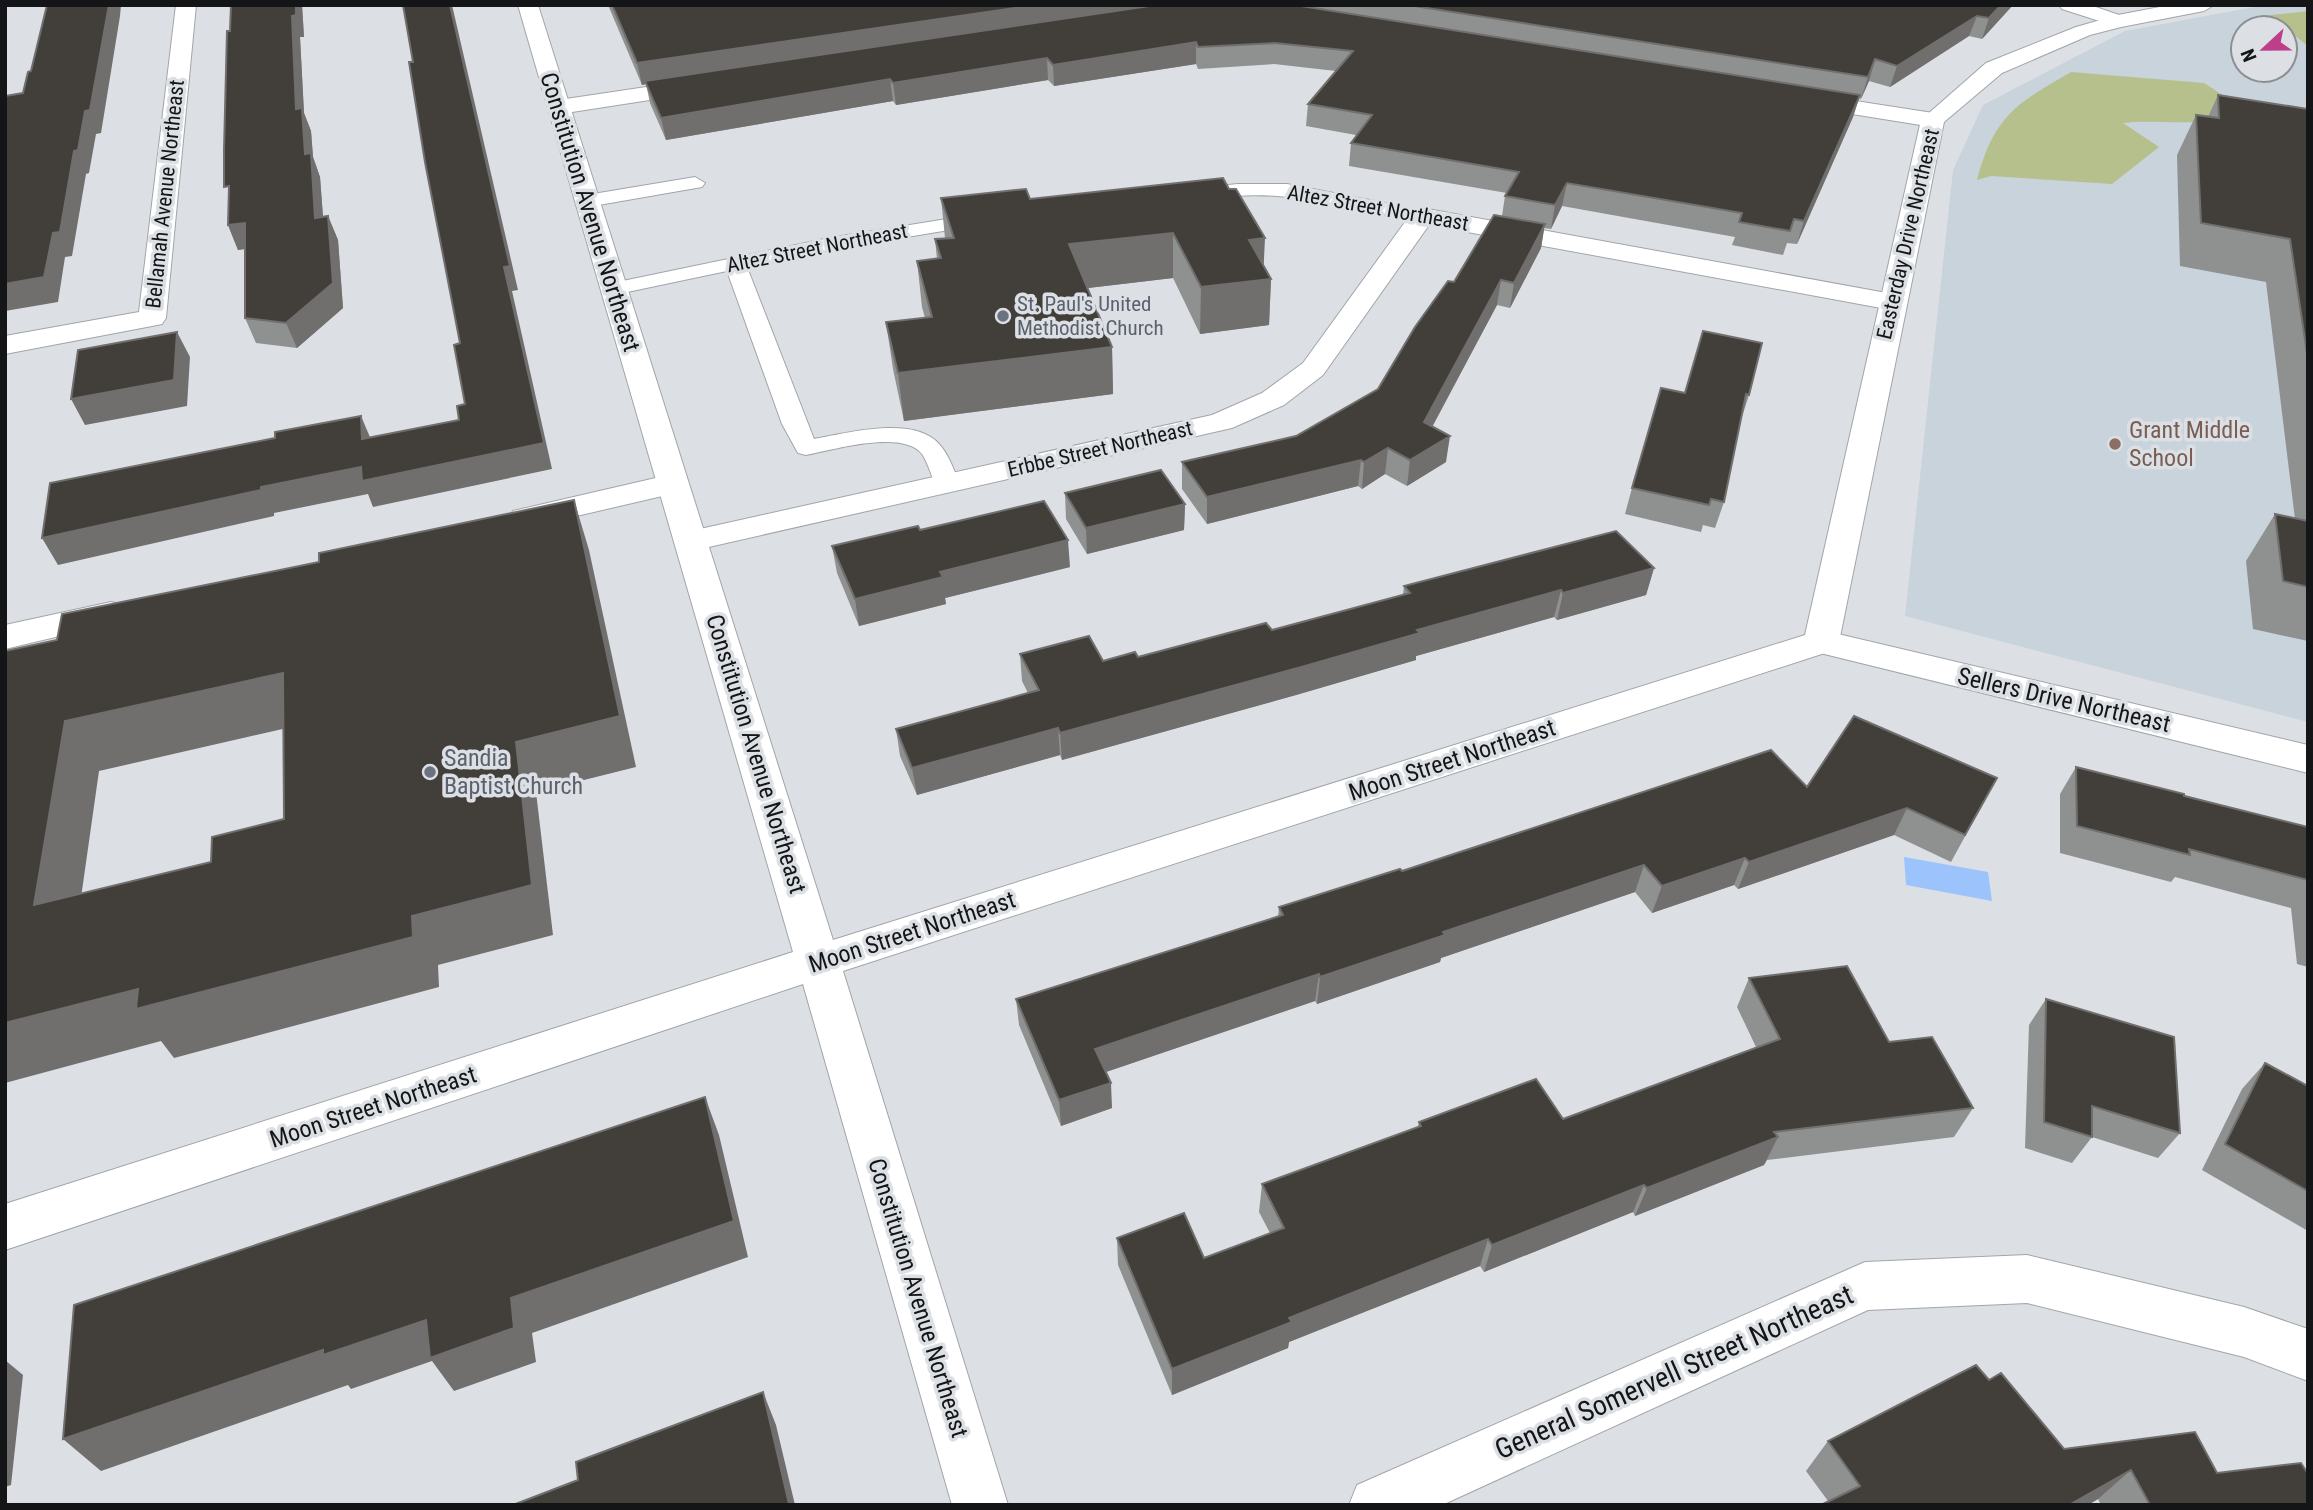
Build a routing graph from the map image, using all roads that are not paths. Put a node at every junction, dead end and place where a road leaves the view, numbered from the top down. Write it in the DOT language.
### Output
graph roads {
  1 [pos="186,5"];
  2 [pos="528,5"];
  3 [pos="2069,5"];
  4 [pos="2204,5"];
  5 [pos="2118,21"];
  6 [pos="724,82"];
  7 [pos="1784,96"];
  8 [pos="559,107"];
  9 [pos="1933,120"];
  10 [pos="695,183"];
  11 [pos="1177,197"];
  12 [pos="587,201"];
  13 [pos="1004,216"];
  14 [pos="1422,216"];
  15 [pos="735,264"];
  16 [pos="613,289"];
  17 [pos="1892,302"];
  18 [pos="5,345"];
  19 [pos="947,483"];
  20 [pos="673,484"];
  21 [pos="496,524"];
  22 [pos="691,541"];
  23 [pos="142,606"];
  24 [pos="5,637"];
  25 [pos="1821,642"];
  26 [pos="2308,759"];
  27 [pos="819,962"];
  28 [pos="5,1227"];
  29 [pos="2308,1355"];
  30 [pos="980,1505"];
  31 [pos="1377,1505"];
  1 -- 18 [label="street, Bellamah Avenue Northeast"];
  2 -- 8 [label="street, Constitution Avenue Northeast"];
  3 -- 5 [label="street"];
  4 -- 5 [label="street, Easterday Drive Northeast"];
  5 -- 9 [label="street, Easterday Drive Northeast"];
  6 -- 8 [label="street"];
  7 -- 9 [label="street"];
  8 -- 12 [label="street, Constitution Avenue Northeast"];
  9 -- 17 [label="street, Easterday Drive Northeast"];
  10 -- 12 [label="lane"];
  11 -- 14 [label="lane, Altez Street Northeast"];
  12 -- 16 [label="street, Constitution Avenue Northeast"];
  13 -- 15 [label="lane, Altez Street Northeast"];
  14 -- 17 [label="street, Altez Street Northeast"];
  14 -- 19 [label="street, Erbbe Street Northeast"];
  15 -- 16 [label="lane, Altez Street Northeast"];
  15 -- 19 [label="lane"];
  16 -- 20 [label="street, Constitution Avenue Northeast"];
  17 -- 25 [label="street, Easterday Drive Northeast"];
  19 -- 22 [label="street, Erbbe Street Northeast"];
  20 -- 21 [label="street"];
  20 -- 22 [label="street, Constitution Avenue Northeast"];
  22 -- 27 [label="street, Constitution Avenue Northeast"];
  23 -- 24 [label="street"];
  25 -- 26 [label="street, Sellers Drive Northeast"];
  25 -- 27 [label="street, Moon Street Northeast"];
  27 -- 28 [label="street, Moon Street Northeast"];
  27 -- 30 [label="street, Constitution Avenue Northeast"];
  29 -- 31 [label="street, General Somervell Street Northeast"];
}
